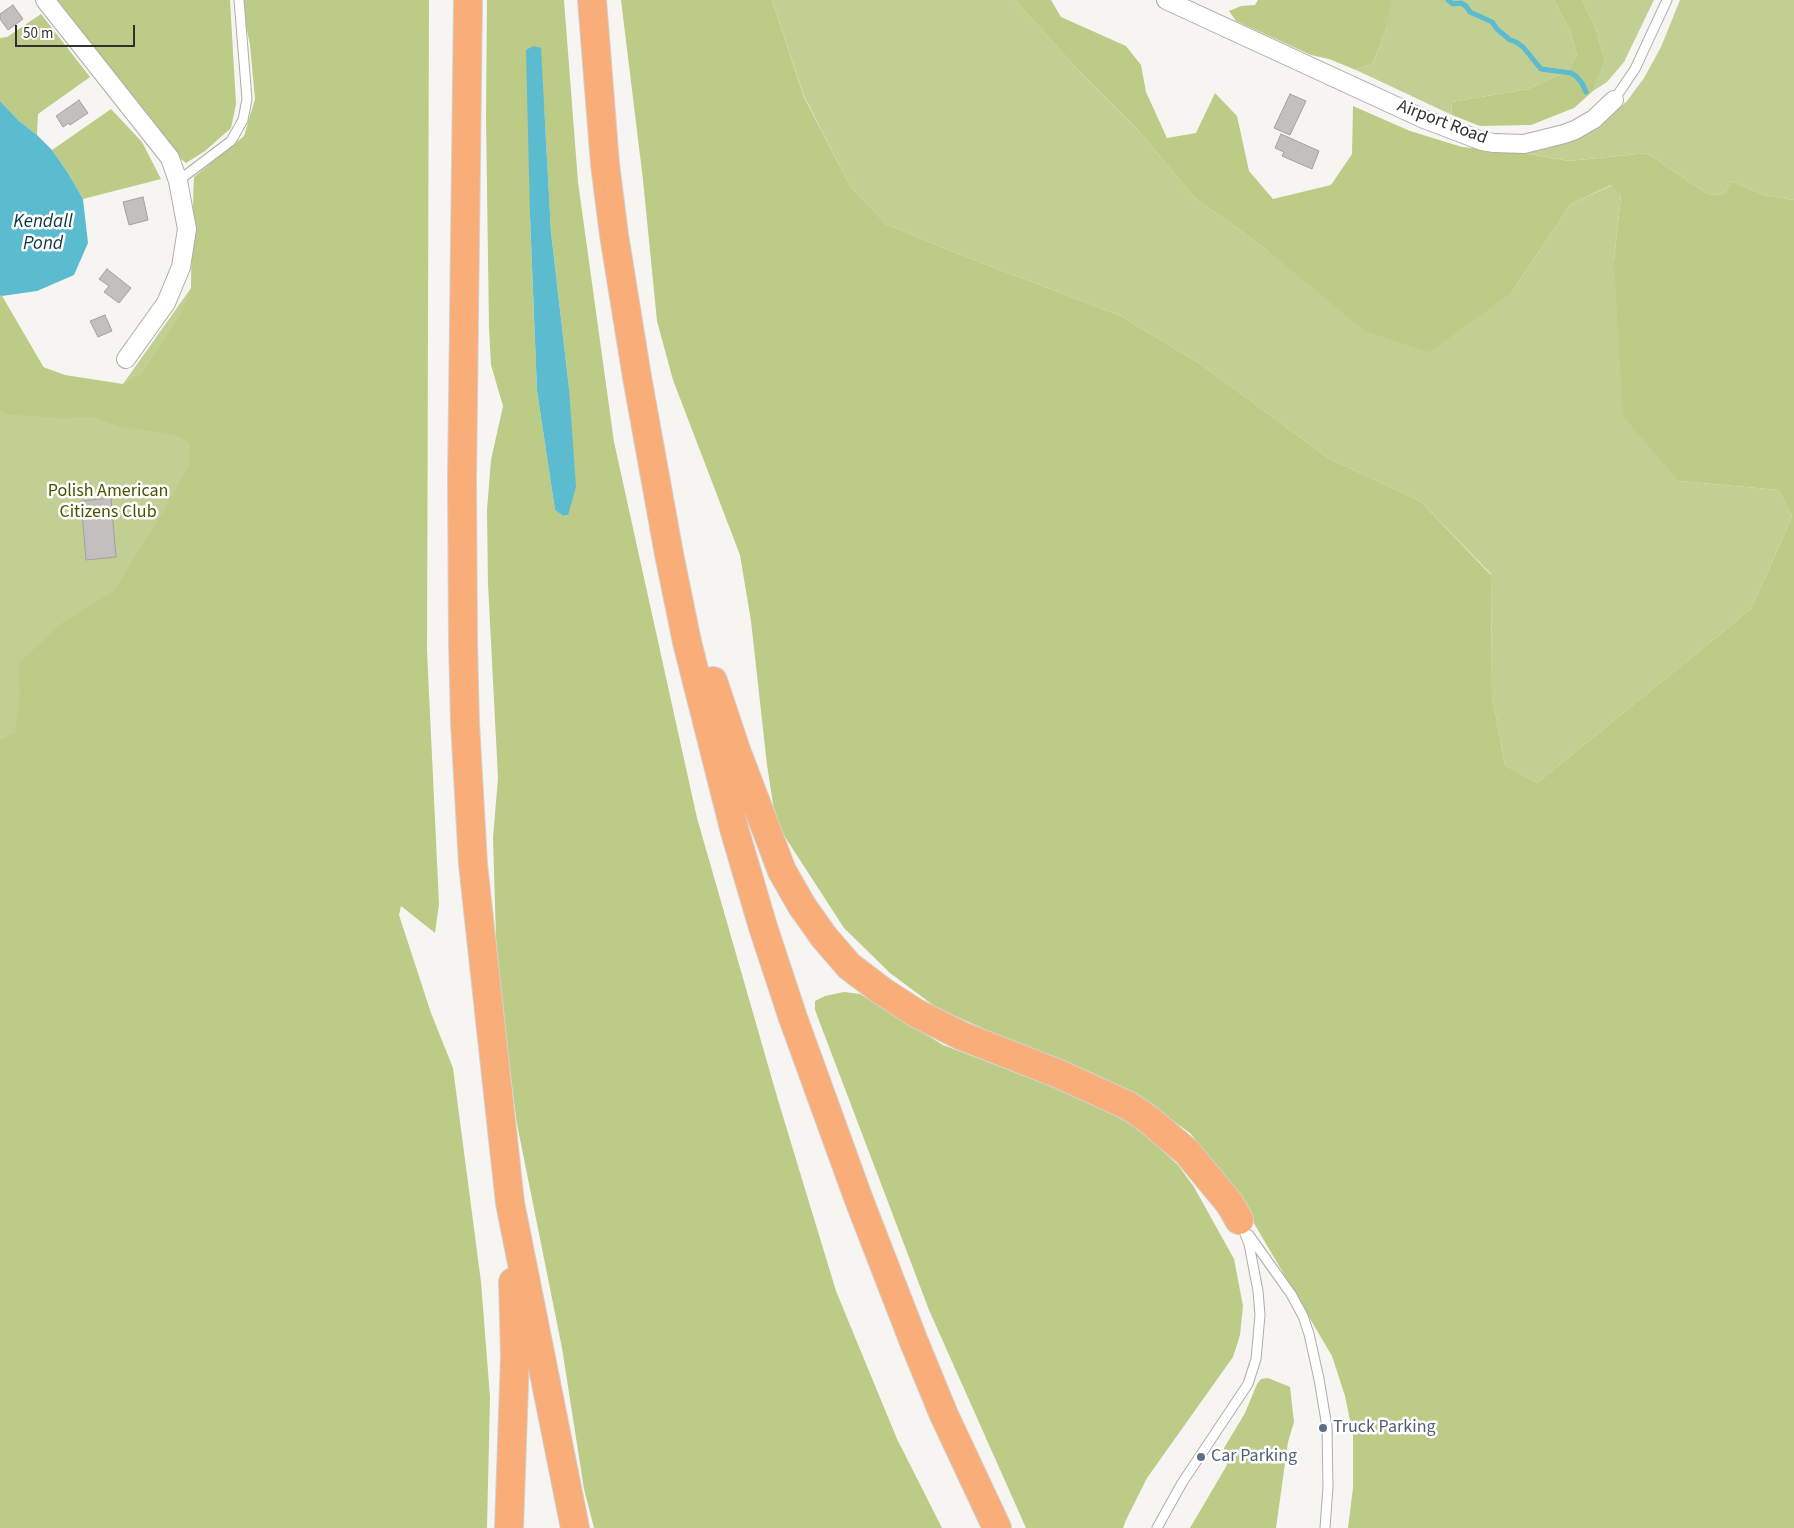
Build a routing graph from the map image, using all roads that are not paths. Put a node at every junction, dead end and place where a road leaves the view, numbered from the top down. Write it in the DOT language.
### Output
graph roads {
  1 [pos="44,0"];
  2 [pos="239,0"];
  3 [pos="468,0"];
  4 [pos="592,0"];
  5 [pos="1166,0"];
  6 [pos="1666,0"];
  7 [pos="1614,100"];
  8 [pos="178,181"];
  9 [pos="126,359"];
  10 [pos="666,536"];
  11 [pos="510,1203"];
  12 [pos="1239,1220"];
  13 [pos="509,1528"];
  14 [pos="575,1528"];
  15 [pos="996,1528"];
  16 [pos="1157,1528"];
  17 [pos="1325,1528"];
  1 -- 8 [label="street"];
  2 -- 8 [label="lane"];
  3 -- 11 [label="highway"];
  4 -- 10 [label="highway"];
  5 -- 7 [label="street, Airport Road"];
  6 -- 7 [label="lane, Airport Road"];
  8 -- 9 [label="street"];
  10 -- 12 [label="highway"];
  10 -- 15 [label="highway"];
  11 -- 13 [label="highway"];
  11 -- 14 [label="highway"];
  12 -- 16 [label="lane"];
  12 -- 17 [label="lane"];
}
